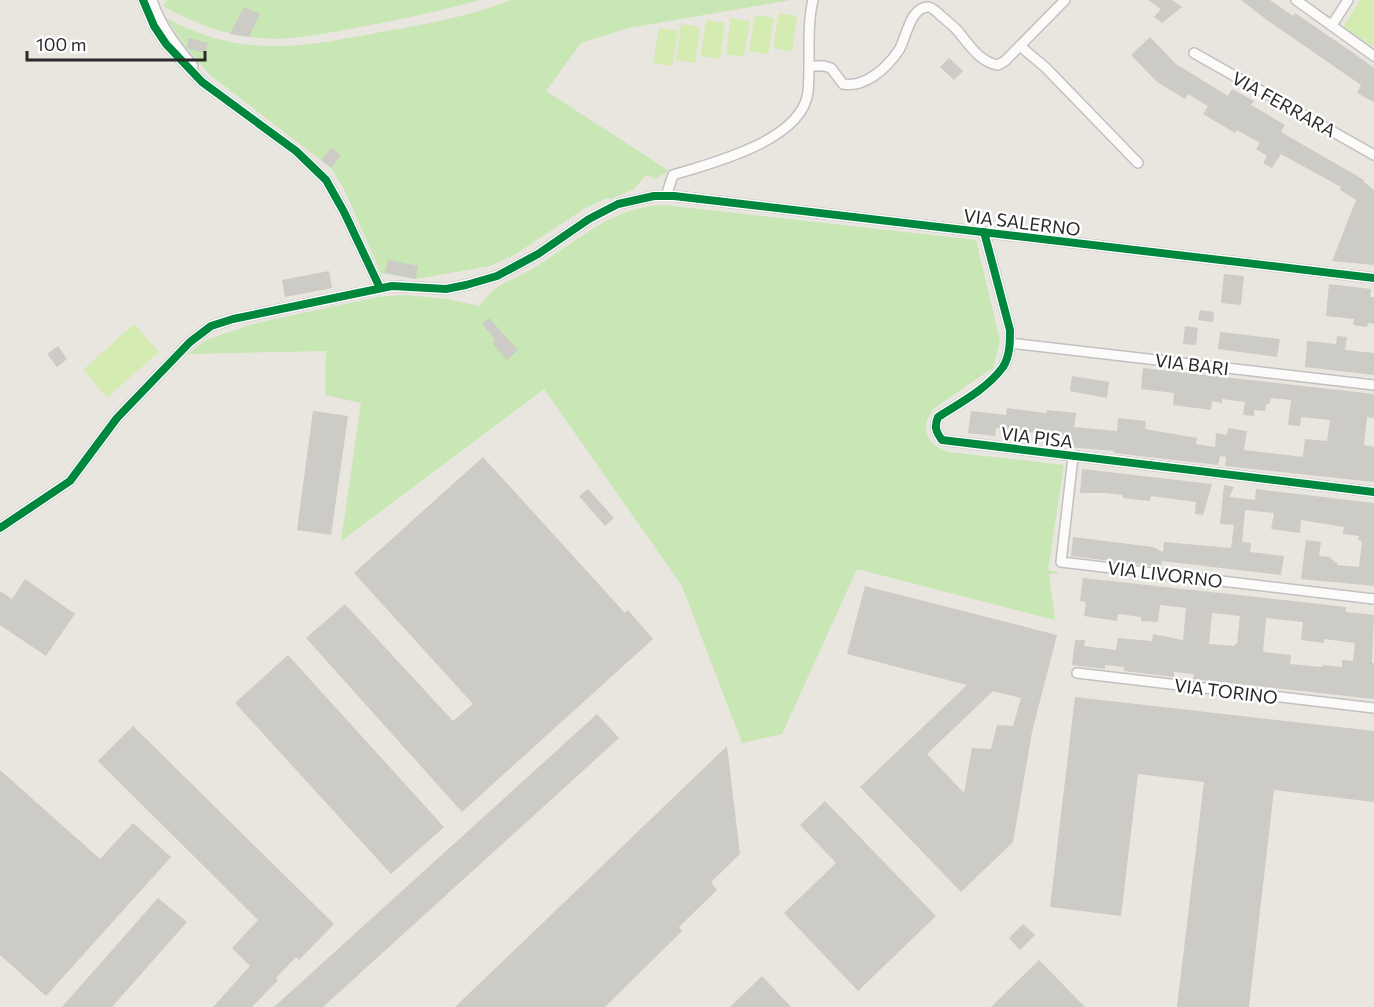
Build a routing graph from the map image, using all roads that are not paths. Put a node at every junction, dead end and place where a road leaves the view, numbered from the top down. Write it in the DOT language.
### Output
graph roads {
  1 [pos="143,0"];
  2 [pos="152,0"];
  3 [pos="813,0"];
  4 [pos="1065,0"];
  5 [pos="1296,0"];
  6 [pos="1348,0"];
  7 [pos="1332,25"];
  8 [pos="1020,46"];
  9 [pos="1194,53"];
  10 [pos="1374,56"];
  11 [pos="809,66"];
  12 [pos="236,106"];
  13 [pos="1374,155"];
  14 [pos="1137,163"];
  15 [pos="666,196"];
  16 [pos="984,232"];
  17 [pos="1374,278"];
  18 [pos="380,288"];
  19 [pos="1011,343"];
  20 [pos="1374,385"];
  21 [pos="1073,457"];
  22 [pos="1374,492"];
  23 [pos="0,528"];
  24 [pos="1374,599"];
  25 [pos="1077,673"];
  26 [pos="1374,708"];
  1 -- 12 [label="street"];
  2 -- 12 [label="street"];
  3 -- 11 [label="street"];
  4 -- 8 [label="street"];
  5 -- 7 [label="street"];
  6 -- 7 [label="street"];
  7 -- 10 [label="street"];
  8 -- 11 [label="street"];
  8 -- 14 [label="street"];
  9 -- 13 [label="street, VIA FERRARA"];
  11 -- 15 [label="street"];
  12 -- 18 [label="street"];
  15 -- 16 [label="street, VIA SALERNO"];
  15 -- 18 [label="street, VIA SALERNO"];
  16 -- 17 [label="street, VIA SALERNO"];
  16 -- 19 [label="street"];
  18 -- 23 [label="street, VIA SALERNO"];
  19 -- 20 [label="street, VIA BARI"];
  19 -- 21 [label="street, VIA PISA"];
  21 -- 22 [label="street, VIA PISA"];
  21 -- 24 [label="street, VIA LIVORNO"];
  25 -- 26 [label="street, VIA TORINO"];
}
